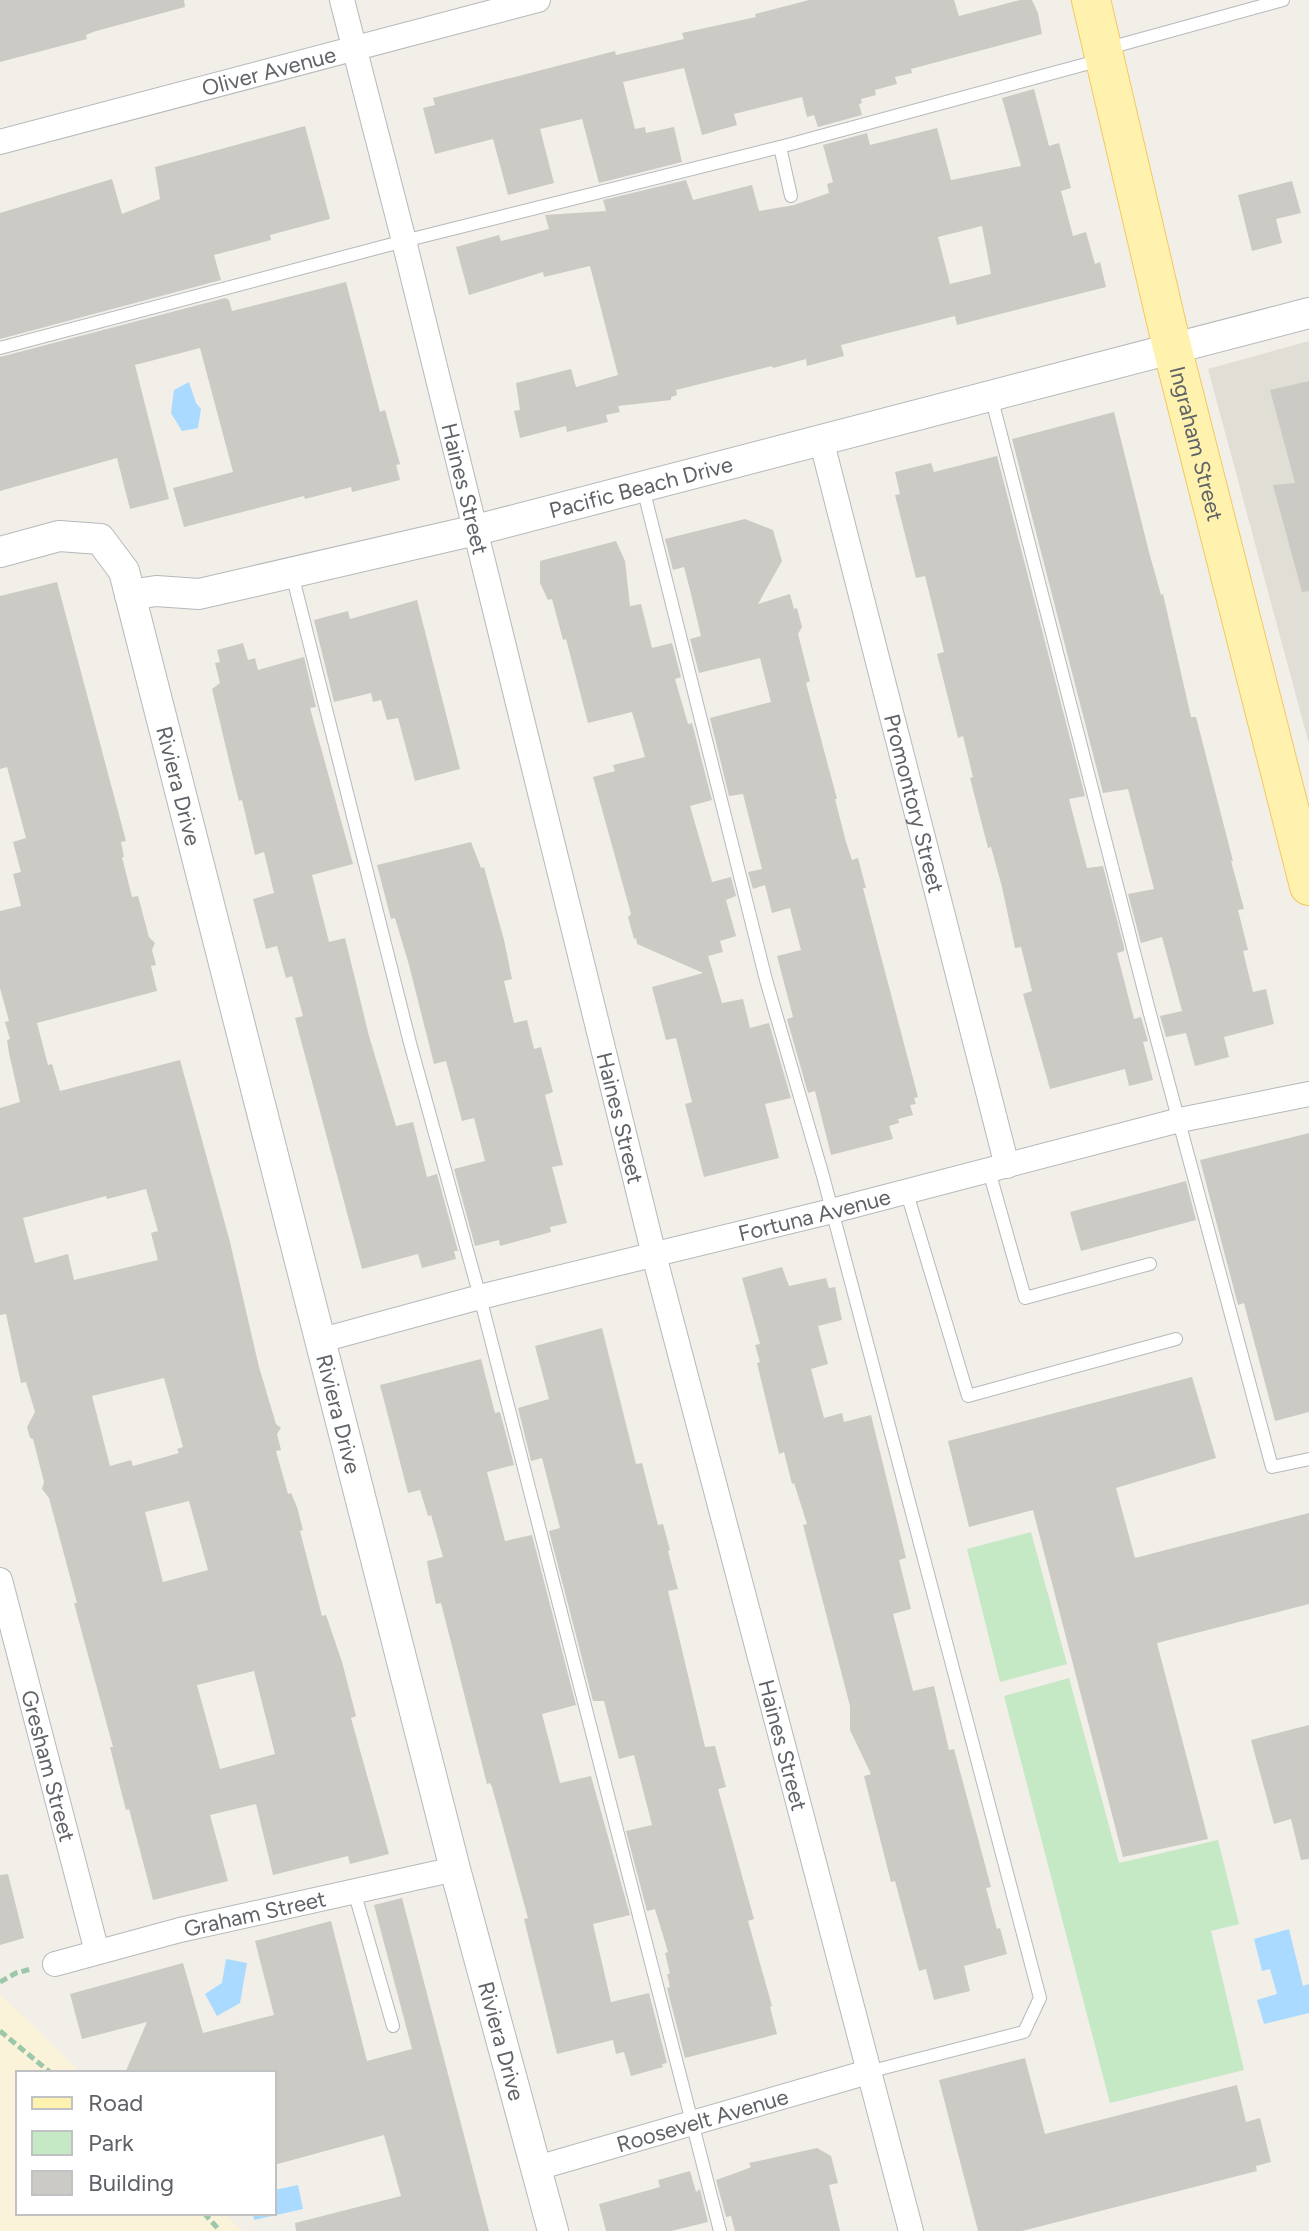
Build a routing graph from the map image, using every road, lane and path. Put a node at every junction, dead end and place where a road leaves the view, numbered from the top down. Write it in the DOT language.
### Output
graph roads {
  1 [pos="342,0"];
  2 [pos="538,0"];
  3 [pos="1091,0"];
  4 [pos="1283,0"];
  5 [pos="355,49"];
  6 [pos="1103,54"];
  7 [pos="0,142"];
  8 [pos="780,147"];
  9 [pos="791,196"];
  10 [pos="404,241"];
  11 [pos="1309,313"];
  12 [pos="1172,347"];
  13 [pos="0,348"];
  14 [pos="991,396"];
  15 [pos="821,439"];
  16 [pos="642,485"];
  17 [pos="476,530"];
  18 [pos="0,552"];
  19 [pos="291,571"];
  20 [pos="130,595"];
  21 [pos="1309,886"];
  22 [pos="1309,1094"];
  23 [pos="1180,1120"];
  24 [pos="998,1169"];
  25 [pos="906,1190"];
  26 [pos="832,1211"];
  27 [pos="654,1255"];
  28 [pos="1150,1264"];
  29 [pos="480,1297"];
  30 [pos="1176,1339"];
  31 [pos="322,1340"];
  32 [pos="1309,1459"];
  33 [pos="0,1580"];
  34 [pos="455,1869"];
  35 [pos="354,1891"];
  36 [pos="97,1952"];
  37 [pos="55,1964"];
  38 [pos="0,1982"];
  39 [pos="393,2026"];
  40 [pos="0,2031"];
  41 [pos="49,2071"];
  42 [pos="868,2072"];
  43 [pos="693,2125"];
  44 [pos="537,2168"];
  45 [pos="206,2215"];
  46 [pos="220,2231"];
  47 [pos="553,2231"];
  48 [pos="720,2231"];
  49 [pos="911,2231"];
  1 -- 5 [label="street, Haines Street"];
  2 -- 5 [label="street, Oliver Avenue"];
  3 -- 6 [label="main road, Ingraham Street"];
  4 -- 6 [label="lane"];
  5 -- 7 [label="street, Oliver Avenue"];
  5 -- 10 [label="street, Haines Street"];
  6 -- 8 [label="lane"];
  6 -- 12 [label="main road, Ingraham Street"];
  8 -- 9 [label="lane"];
  8 -- 10 [label="lane"];
  10 -- 13 [label="lane"];
  10 -- 17 [label="street, Haines Street"];
  11 -- 12 [label="street, Pacific Beach Drive"];
  12 -- 14 [label="street, Pacific Beach Drive"];
  12 -- 21 [label="main road, Ingraham Street"];
  14 -- 15 [label="street, Pacific Beach Drive"];
  14 -- 23 [label="lane"];
  15 -- 16 [label="street, Pacific Beach Drive"];
  15 -- 24 [label="street, Promontory Street"];
  16 -- 17 [label="street, Pacific Beach Drive"];
  16 -- 26 [label="lane"];
  17 -- 19 [label="street, Pacific Beach Drive"];
  17 -- 27 [label="street, Haines Street"];
  18 -- 20 [label="street"];
  19 -- 20 [label="street, Pacific Beach Drive"];
  19 -- 29 [label="lane"];
  20 -- 31 [label="street, Riviera Drive"];
  22 -- 23 [label="street, Fortuna Avenue"];
  23 -- 24 [label="street, Fortuna Avenue"];
  23 -- 32 [label="lane"];
  24 -- 25 [label="street, Fortuna Avenue"];
  24 -- 28 [label="lane"];
  25 -- 26 [label="street, Fortuna Avenue"];
  25 -- 30 [label="lane"];
  26 -- 27 [label="street, Fortuna Avenue"];
  26 -- 42 [label="lane"];
  27 -- 29 [label="street, Fortuna Avenue"];
  27 -- 42 [label="street, Haines Street"];
  29 -- 31 [label="street, Fortuna Avenue"];
  29 -- 43 [label="lane"];
  31 -- 34 [label="street, Riviera Drive"];
  33 -- 36 [label="street, Gresham Street"];
  34 -- 35 [label="street, Graham Street"];
  34 -- 44 [label="street, Riviera Drive"];
  35 -- 36 [label="street, Graham Street"];
  35 -- 39 [label="lane"];
  36 -- 37 [label="street, Graham Street"];
  37 -- 38 [label="path"];
  40 -- 41 [label="path"];
  42 -- 43 [label="street, Roosevelt Avenue"];
  42 -- 49 [label="street, Haines Street"];
  43 -- 44 [label="street, Roosevelt Avenue"];
  43 -- 48 [label="lane"];
  44 -- 47 [label="street, Riviera Drive"];
  45 -- 46 [label="path"];
}
